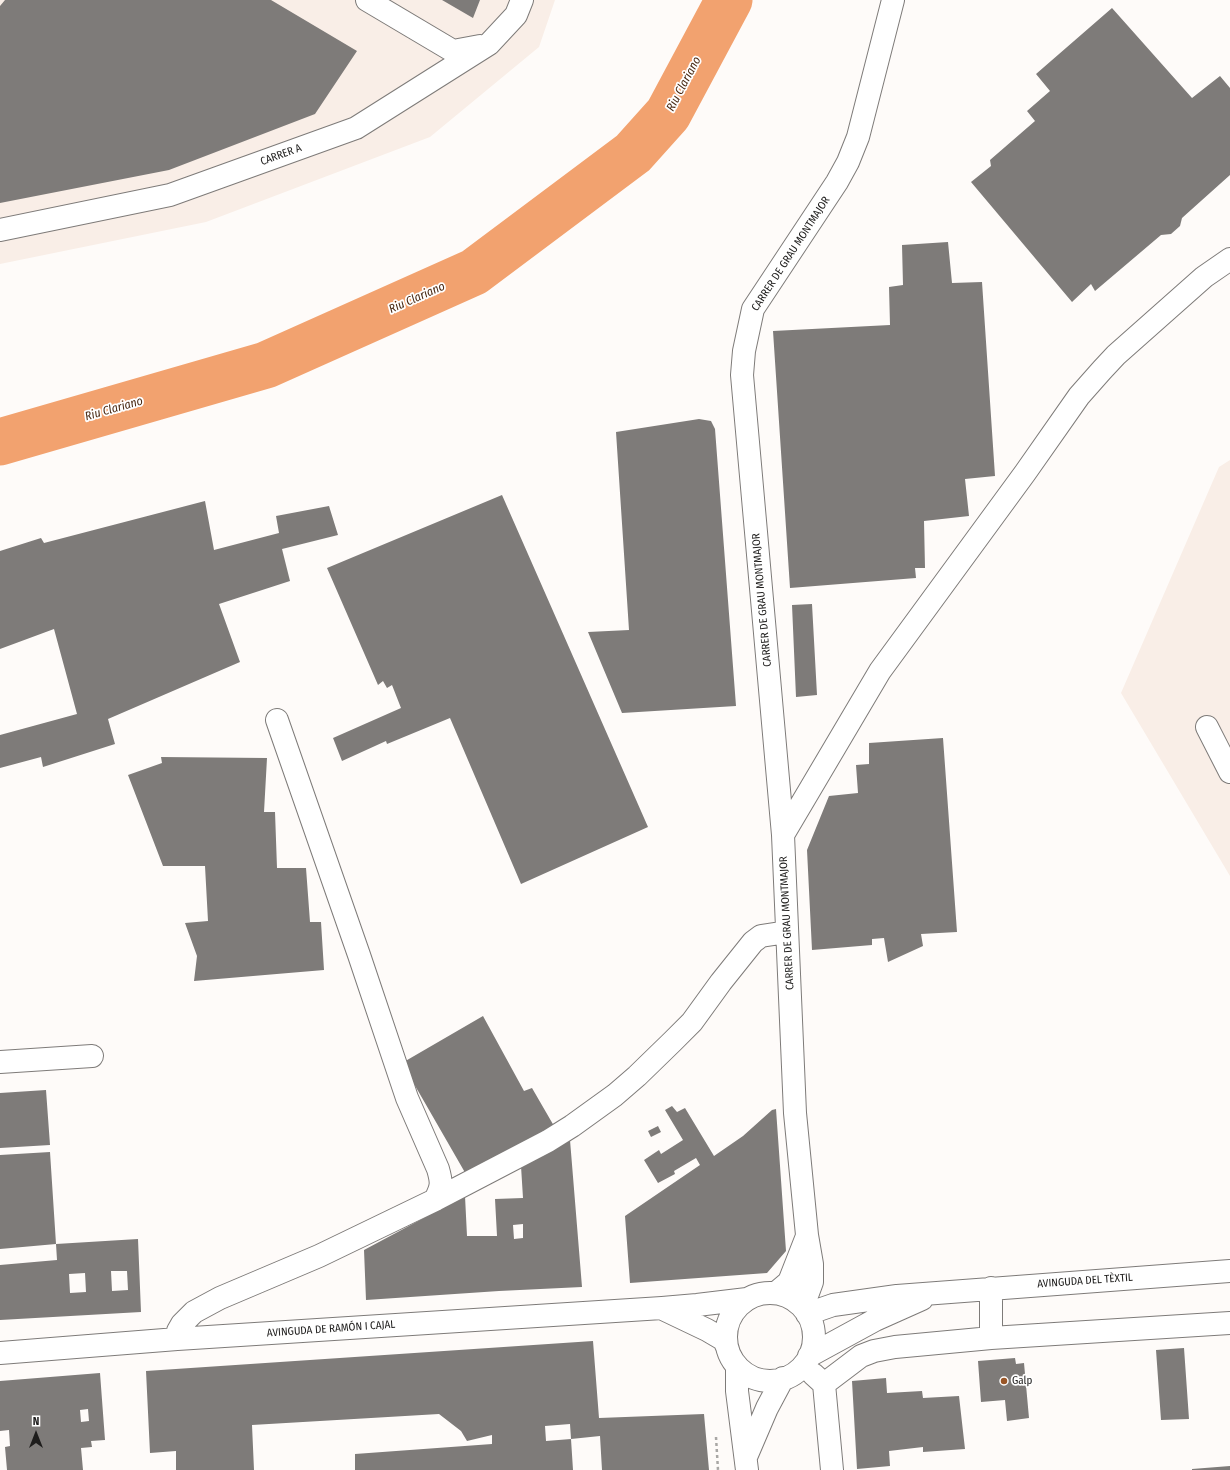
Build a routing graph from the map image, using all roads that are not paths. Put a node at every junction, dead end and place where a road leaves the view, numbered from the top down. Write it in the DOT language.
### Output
graph roads {
  1 [pos="367,0"];
  2 [pos="522,0"];
  3 [pos="893,0"];
  4 [pos="489,44"];
  5 [pos="0,230"];
  6 [pos="1230,259"];
  7 [pos="277,720"];
  8 [pos="1207,727"];
  9 [pos="1230,772"];
  10 [pos="783,835"];
  11 [pos="787,932"];
  12 [pos="92,1056"];
  13 [pos="0,1062"];
  14 [pos="435,1200"];
  15 [pos="807,1235"];
  16 [pos="1230,1271"];
  17 [pos="991,1288"];
  18 [pos="940,1292"];
  19 [pos="776,1293"];
  20 [pos="747,1299"];
  21 [pos="662,1308"];
  22 [pos="803,1309"];
  23 [pos="1230,1323"];
  24 [pos="992,1338"];
  25 [pos="177,1339"];
  26 [pos="727,1347"];
  27 [pos="0,1353"];
  28 [pos="806,1361"];
  29 [pos="737,1366"];
  30 [pos="783,1378"];
  31 [pos="824,1384"];
  32 [pos="747,1464"];
  33 [pos="832,1470"];
  1 -- 4 [label="street"];
  2 -- 4 [label="street, CARRER A"];
  3 -- 10 [label="street, CARRER DE GRAU MONTMAJOR"];
  4 -- 5 [label="street, CARRER A"];
  6 -- 10 [label="street"];
  7 -- 14 [label="street"];
  8 -- 9 [label="street"];
  10 -- 11 [label="street, CARRER DE GRAU MONTMAJOR"];
  11 -- 14 [label="street"];
  11 -- 15 [label="street, CARRER DE GRAU MONTMAJOR"];
  12 -- 13 [label="street"];
  14 -- 25 [label="street"];
  15 -- 19 [label="street, CARRER DE GRAU MONTMAJOR"];
  15 -- 22 [label="street, CARRER DE GRAU MONTMAJOR"];
  16 -- 17 [label="street, AVINGUDA DEL TÈXTIL"];
  17 -- 18 [label="street, AVINGUDA DEL TÈXTIL"];
  17 -- 24 [label="street"];
  18 -- 22 [label="street, AVINGUDA DEL TÈXTIL"];
  18 -- 28 [label="street, AVINGUDA DEL TÈXTIL"];
  19 -- 20 [label="street"];
  19 -- 22 [label="street"];
  20 -- 21 [label="street, AVINGUDA DE RAMÓN I CAJAL"];
  20 -- 26 [label="street"];
  21 -- 25 [label="street, AVINGUDA DE RAMÓN I CAJAL"];
  21 -- 26 [label="street, AVINGUDA DE RAMÓN I CAJAL"];
  22 -- 28 [label="street"];
  23 -- 24 [label="street"];
  24 -- 31 [label="street"];
  25 -- 27 [label="street, AVINGUDA DE RAMÓN I CAJAL"];
  26 -- 29 [label="street"];
  28 -- 30 [label="street"];
  28 -- 31 [label="street"];
  29 -- 30 [label="street"];
  29 -- 32 [label="street"];
  30 -- 32 [label="street"];
  31 -- 33 [label="street"];
}
